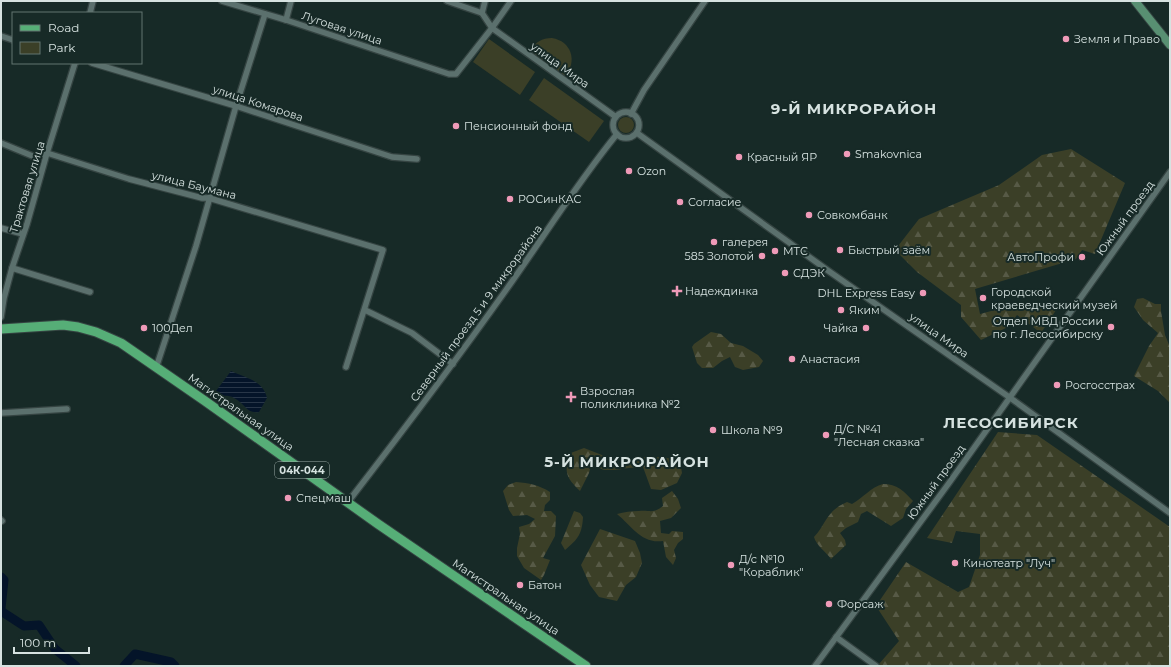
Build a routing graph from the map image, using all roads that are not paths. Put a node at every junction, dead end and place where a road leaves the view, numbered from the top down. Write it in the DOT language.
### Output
graph roads {
  1 [pos="93,1"];
  2 [pos="222,1"];
  3 [pos="291,1"];
  4 [pos="447,1"];
  5 [pos="485,1"];
  6 [pos="511,1"];
  7 [pos="705,1"];
  8 [pos="1136,1"];
  9 [pos="90,12"];
  10 [pos="482,13"];
  11 [pos="265,14"];
  12 [pos="286,20"];
  13 [pos="492,28"];
  14 [pos="1,36"];
  15 [pos="12,40"];
  16 [pos="1170,45"];
  17 [pos="75,64"];
  18 [pos="95,64"];
  19 [pos="236,106"];
  20 [pos="631,114"];
  21 [pos="616,117"];
  22 [pos="637,133"];
  23 [pos="617,134"];
  24 [pos="1,143"];
  25 [pos="47,153"];
  26 [pos="417,159"];
  27 [pos="1170,172"];
  28 [pos="209,198"];
  29 [pos="1,228"];
  30 [pos="23,234"];
  31 [pos="12,268"];
  32 [pos="90,292"];
  33 [pos="365,310"];
  34 [pos="1,317"];
  35 [pos="1,329"];
  36 [pos="452,364"];
  37 [pos="156,368"];
  38 [pos="346,368"];
  39 [pos="1009,396"];
  40 [pos="67,409"];
  41 [pos="1,413"];
  42 [pos="348,502"];
  43 [pos="1170,513"];
  44 [pos="836,637"];
  45 [pos="586,666"];
  46 [pos="815,666"];
  47 [pos="876,666"];
  1 -- 9 [label="street"];
  2 -- 11 [label="street, Луговая улица"];
  3 -- 12 [label="street"];
  4 -- 10 [label="street"];
  5 -- 10 [label="street"];
  6 -- 13 [label="street"];
  7 -- 20 [label="street"];
  8 -- 16 [label="street"];
  10 -- 13 [label="street"];
  11 -- 12 [label="street, Луговая улица"];
  11 -- 19 [label="street"];
  12 -- 13 [label="street, Луговая улица"];
  13 -- 21 [label="street, улица Мира"];
  14 -- 15 [label="street"];
  17 -- 25 [label="street, Трактовая улица"];
  18 -- 19 [label="street, улица Комарова"];
  19 -- 26 [label="street, улица Комарова"];
  19 -- 28 [label="street"];
  20 -- 21 [label="street"];
  20 -- 22 [label="street"];
  21 -- 23 [label="street"];
  22 -- 23 [label="street"];
  22 -- 39 [label="street, улица Мира"];
  23 -- 36 [label="street, Северный проезд 5 и 9 микрорайона"];
  24 -- 25 [label="street, улица Баумана"];
  25 -- 28 [label="street, улица Баумана"];
  25 -- 30 [label="street, Трактовая улица"];
  27 -- 39 [label="street, Южный проезд"];
  28 -- 33 [label="street, улица Баумана"];
  28 -- 37 [label="street"];
  29 -- 30 [label="street"];
  30 -- 31 [label="street, Трактовая улица"];
  31 -- 32 [label="street"];
  31 -- 34 [label="street, Трактовая улица"];
  33 -- 36 [label="street"];
  33 -- 38 [label="street"];
  35 -- 37 [label="main road, Магистральная улица / 04К-044"];
  36 -- 42 [label="street, Северный проезд 5 и 9 микрорайона"];
  37 -- 42 [label="main road, Магистральная улица / 04К-044"];
  39 -- 43 [label="street, улица Мира"];
  39 -- 44 [label="street, Южный проезд"];
  40 -- 41 [label="street"];
  42 -- 45 [label="main road, Магистральная улица / 04К-044"];
  44 -- 46 [label="street, Южный проезд"];
  44 -- 47 [label="street"];
}
